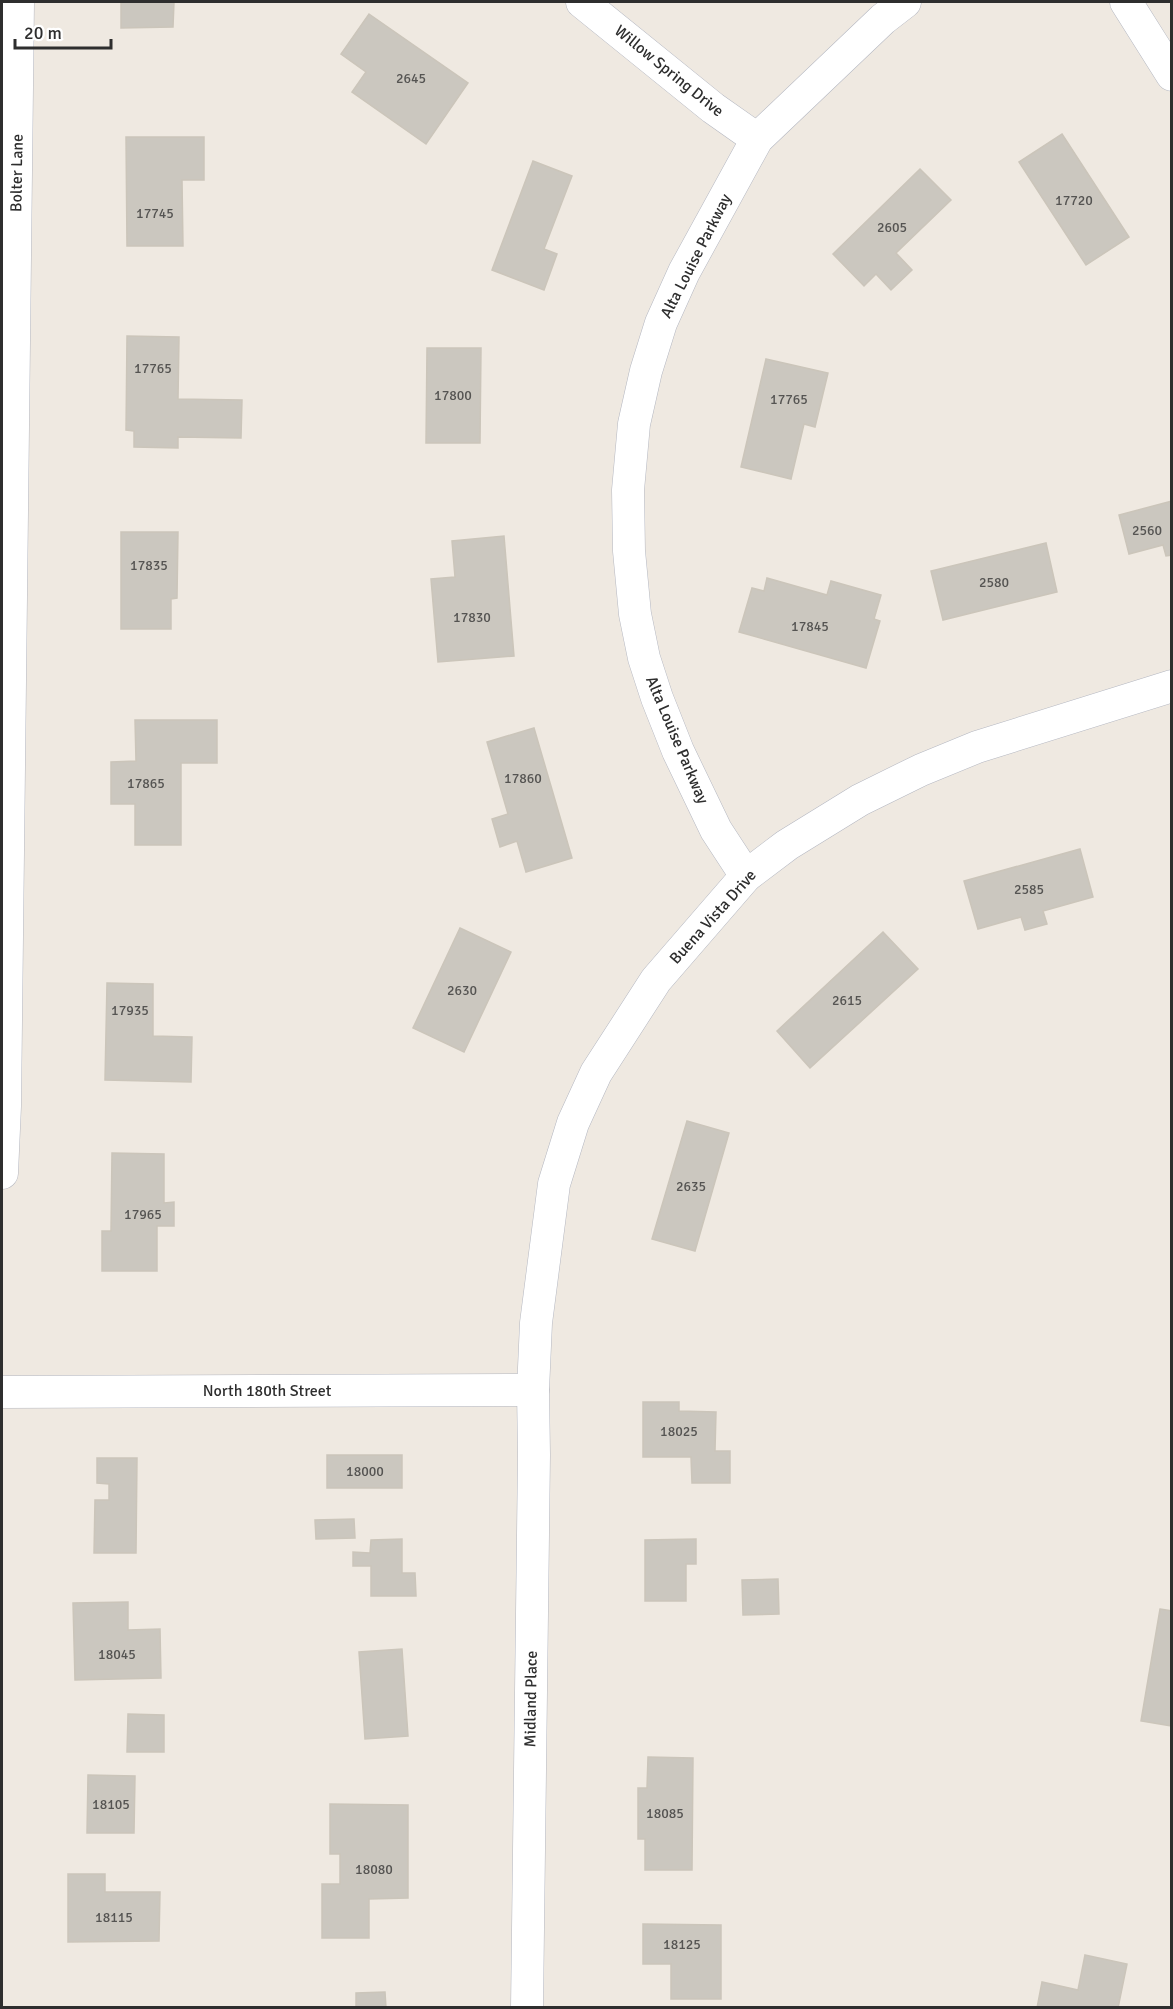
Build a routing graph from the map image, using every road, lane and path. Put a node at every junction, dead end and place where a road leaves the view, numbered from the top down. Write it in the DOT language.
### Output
graph roads {
  1 [pos="18,2"];
  2 [pos="582,2"];
  3 [pos="905,2"];
  4 [pos="1126,2"];
  5 [pos="1172,75"];
  6 [pos="758,139"];
  7 [pos="6,661"];
  8 [pos="1172,686"];
  9 [pos="746,876"];
  10 [pos="2,1173"];
  11 [pos="533,1390"];
  12 [pos="2,1392"];
  13 [pos="527,2007"];
  1 -- 7 [label="street, Bolter Lane"];
  2 -- 6 [label="street, Willow Spring Drive"];
  3 -- 6 [label="street, Alta Louise Parkway"];
  4 -- 5 [label="street"];
  6 -- 9 [label="street, Alta Louise Parkway"];
  7 -- 10 [label="street, Bolter Lane"];
  8 -- 9 [label="street, Buena Vista Drive"];
  9 -- 11 [label="street, Buena Vista Drive"];
  11 -- 12 [label="street, North 180th Street"];
  11 -- 13 [label="street, Midland Place"];
}
